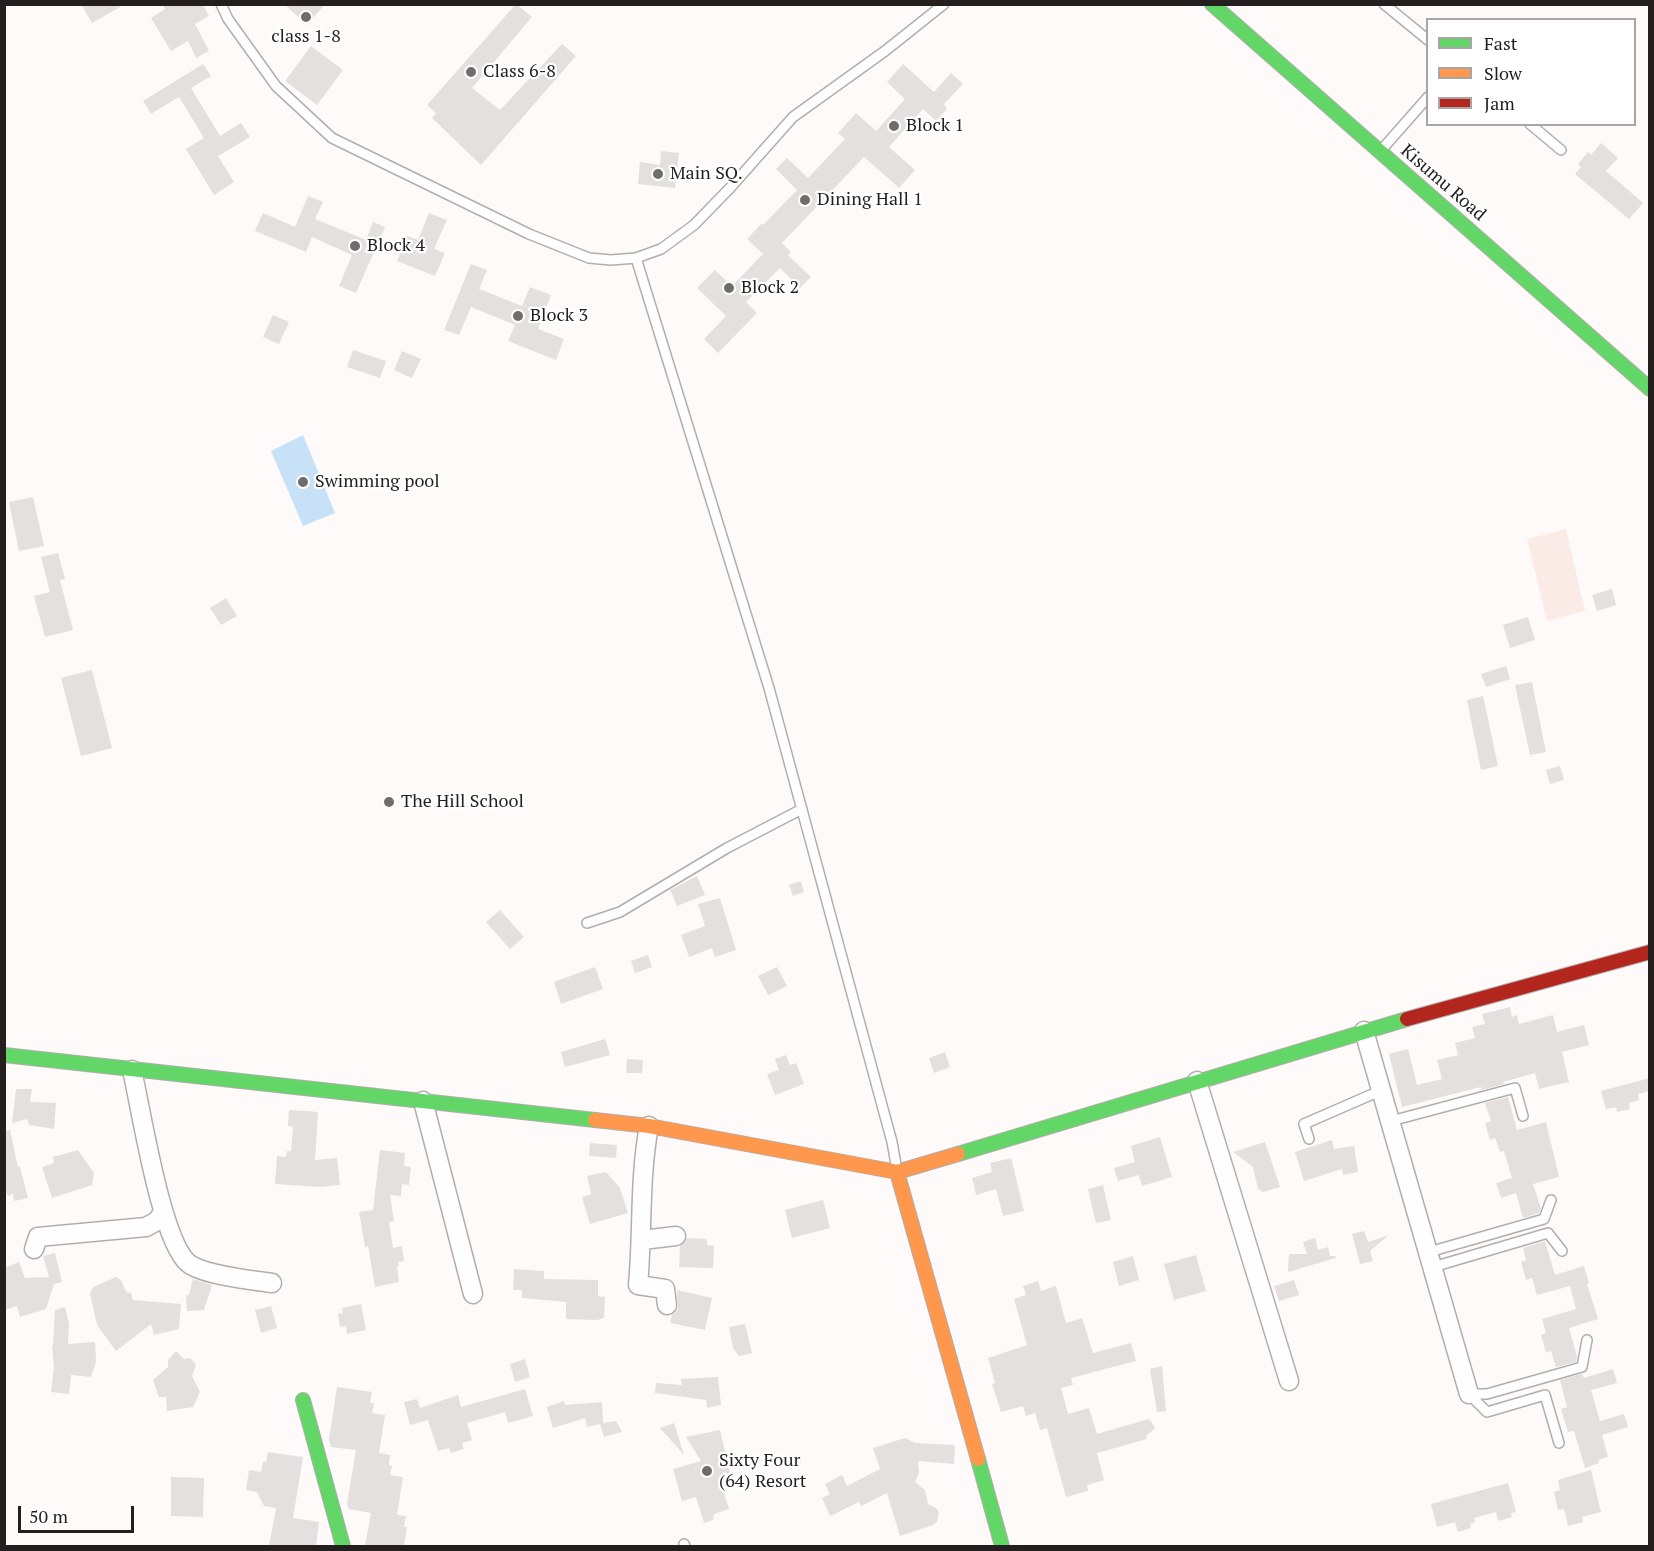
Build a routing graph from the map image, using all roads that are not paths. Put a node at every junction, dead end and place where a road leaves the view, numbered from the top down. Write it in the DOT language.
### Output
graph roads {
  1 [pos="221,4"];
  2 [pos="944,4"];
  3 [pos="1384,4"];
  4 [pos="1220,7"];
  5 [pos="1426,38"];
  6 [pos="1426,98"];
  7 [pos="1532,126"];
  8 [pos="1561,150"];
  9 [pos="1379,152"];
  10 [pos="636,258"];
  11 [pos="1650,389"];
  12 [pos="802,809"];
  13 [pos="587,923"];
  14 [pos="1650,952"];
  15 [pos="1364,1031"];
  16 [pos="4,1055"];
  17 [pos="132,1070"];
  18 [pos="1197,1081"];
  19 [pos="1382,1090"];
  20 [pos="423,1101"];
  21 [pos="1523,1116"];
  22 [pos="1391,1121"];
  23 [pos="649,1126"];
  24 [pos="1309,1139"];
  25 [pos="897,1172"];
  26 [pos="1551,1200"];
  27 [pos="164,1212"];
  28 [pos="676,1236"];
  29 [pos="642,1240"];
  30 [pos="34,1249"];
  31 [pos="1562,1251"];
  32 [pos="1431,1259"];
  33 [pos="272,1283"];
  34 [pos="473,1294"];
  35 [pos="667,1305"];
  36 [pos="1587,1341"];
  37 [pos="1289,1381"];
  38 [pos="1469,1394"];
  39 [pos="303,1400"];
  40 [pos="1559,1443"];
  41 [pos="343,1546"];
  42 [pos="1002,1546"];
  1 -- 10 [label="lane"];
  2 -- 10 [label="lane"];
  3 -- 5 [label="lane"];
  4 -- 9 [label="main road, Kisumu Road"];
  6 -- 9 [label="lane"];
  7 -- 8 [label="lane"];
  9 -- 11 [label="main road, Kisumu Road"];
  10 -- 12 [label="lane"];
  12 -- 13 [label="lane"];
  12 -- 25 [label="lane"];
  14 -- 15 [label="main road"];
  15 -- 18 [label="main road"];
  15 -- 19 [label="street"];
  16 -- 17 [label="main road"];
  17 -- 20 [label="main road"];
  17 -- 27 [label="street"];
  18 -- 25 [label="main road"];
  18 -- 37 [label="street"];
  19 -- 22 [label="street"];
  19 -- 24 [label="lane"];
  20 -- 23 [label="main road"];
  20 -- 34 [label="street"];
  21 -- 22 [label="lane"];
  22 -- 32 [label="street"];
  23 -- 25 [label="main road"];
  23 -- 29 [label="street"];
  25 -- 42 [label="main road"];
  26 -- 32 [label="lane"];
  27 -- 30 [label="street"];
  27 -- 33 [label="street"];
  28 -- 29 [label="street"];
  29 -- 35 [label="street"];
  31 -- 32 [label="lane"];
  32 -- 38 [label="street"];
  36 -- 38 [label="lane"];
  38 -- 40 [label="lane"];
  39 -- 41 [label="main road"];
}
